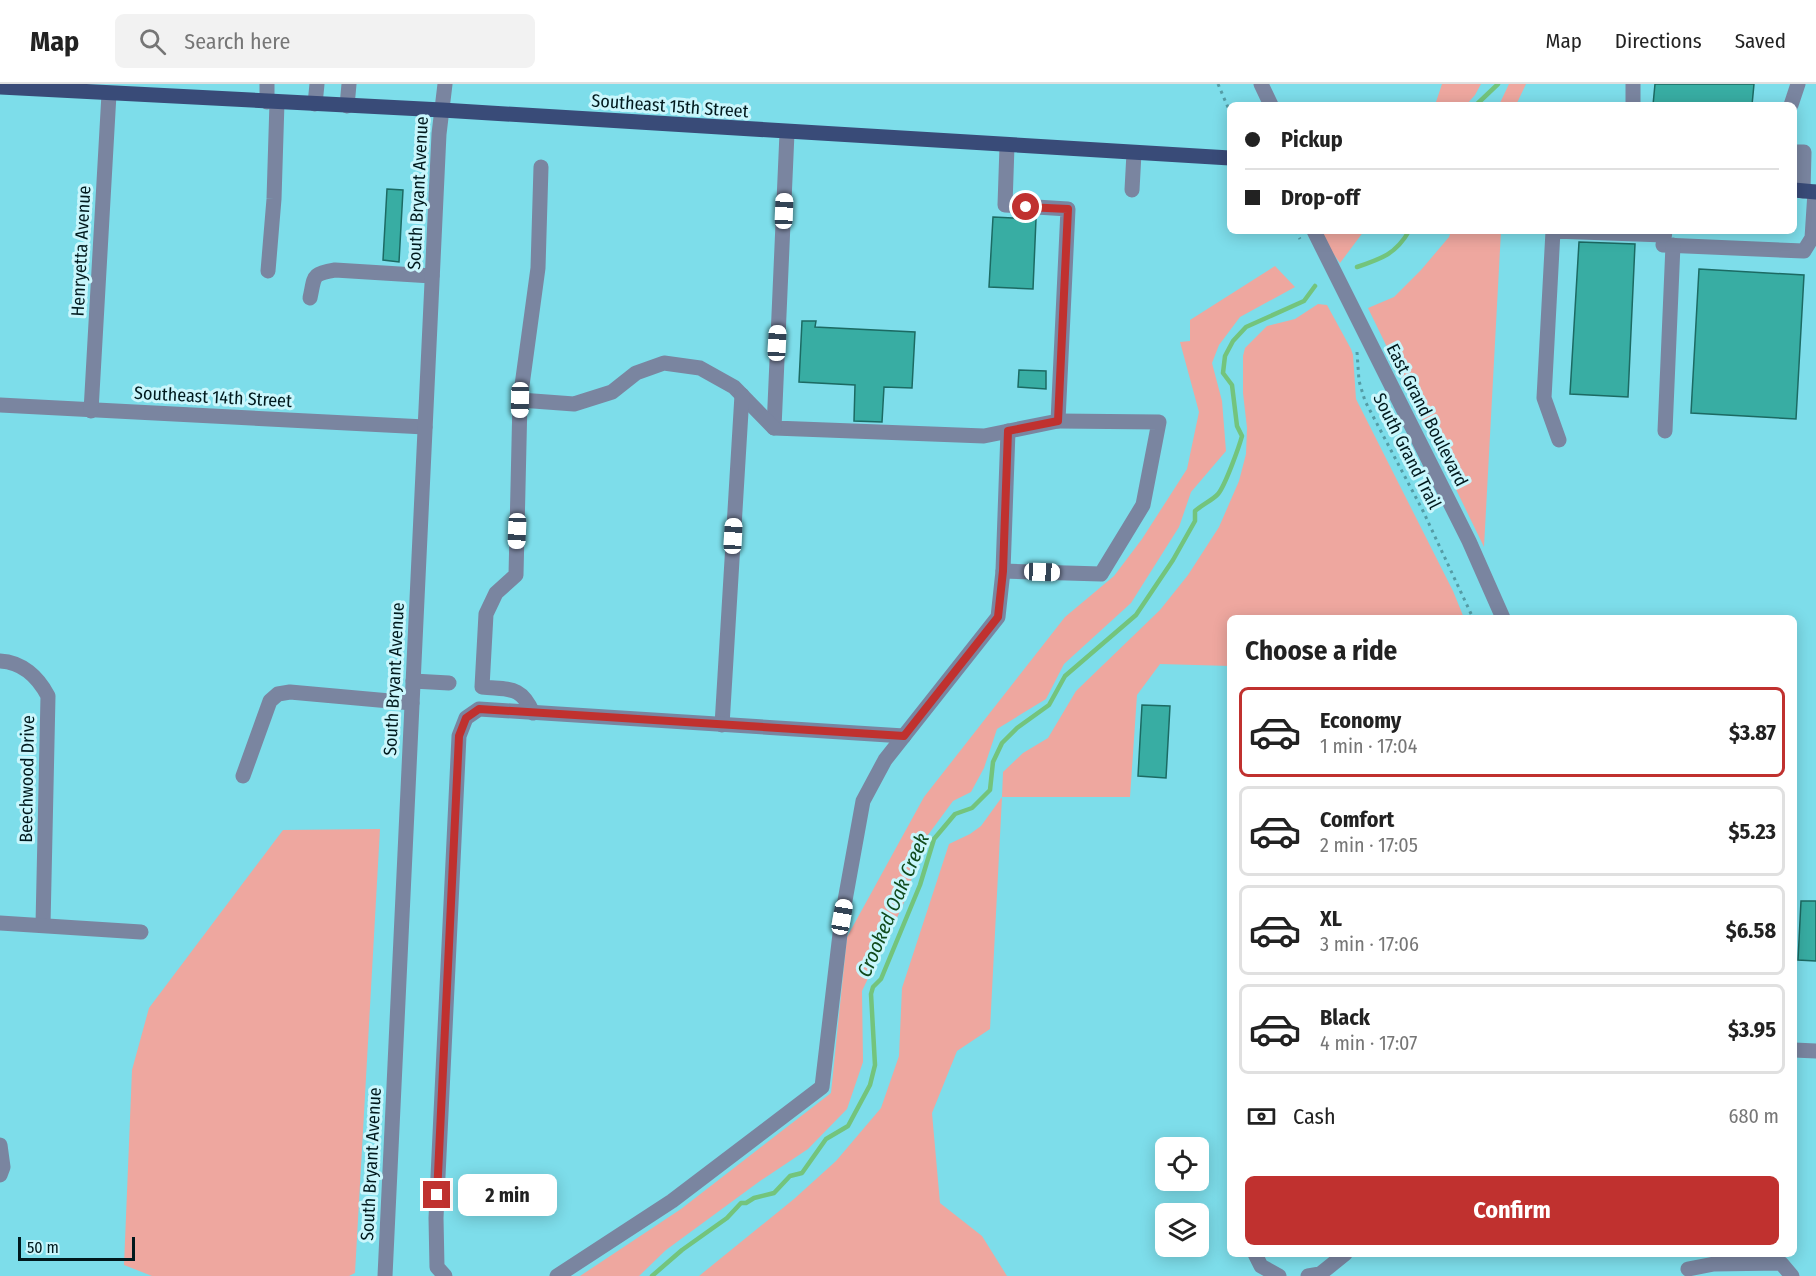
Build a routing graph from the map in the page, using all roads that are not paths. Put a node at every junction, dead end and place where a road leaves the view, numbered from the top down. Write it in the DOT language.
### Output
graph roads {
  1 [pos="267,84"];
  2 [pos="317,84"];
  3 [pos="349,84"];
  4 [pos="445,84"];
  5 [pos="1261,84"];
  6 [pos="1633,84"];
  7 [pos="1798,84"];
  8 [pos="0,87"];
  9 [pos="109,94"];
  10 [pos="272,102"];
  11 [pos="1270,102"];
  12 [pos="1633,102"];
  13 [pos="1792,102"];
  14 [pos="315,104"];
  15 [pos="347,106"];
  16 [pos="442,110"];
  17 [pos="787,133"];
  18 [pos="1007,146"];
  19 [pos="1797,152"];
  20 [pos="1134,153"];
  21 [pos="1227,158"];
  22 [pos="541,167"];
  23 [pos="1132,190"];
  24 [pos="1807,191"];
  25 [pos="1316,234"];
  26 [pos="1553,234"];
  27 [pos="1622,234"];
  28 [pos="1667,237"];
  29 [pos="268,271"];
  30 [pos="432,276"];
  31 [pos="310,298"];
  32 [pos="742,395"];
  33 [pos="520,400"];
  34 [pos="0,405"];
  35 [pos="91,411"];
  36 [pos="1058,421"];
  37 [pos="425,427"];
  38 [pos="774,428"];
  39 [pos="1008,431"];
  40 [pos="1665,431"];
  41 [pos="1559,440"];
  42 [pos="1003,571"];
  43 [pos="1502,615"];
  44 [pos="0,661"];
  45 [pos="413,681"];
  46 [pos="449,683"];
  47 [pos="412,703"];
  48 [pos="533,713"];
  49 [pos="722,725"];
  50 [pos="904,736"];
  51 [pos="243,776"];
  52 [pos="0,923"];
  53 [pos="43,925"];
  54 [pos="141,932"];
  55 [pos="1797,1050"];
  56 [pos="1816,1051"];
  57 [pos="0,1145"];
  58 [pos="0,1175"];
  59 [pos="1256,1257"];
  60 [pos="1342,1257"];
  61 [pos="1714,1265"];
  62 [pos="1688,1269"];
  63 [pos="385,1276"];
  64 [pos="445,1276"];
  65 [pos="557,1276"];
  66 [pos="1279,1276"];
  67 [pos="1308,1276"];
  68 [pos="1792,1276"];
  1 -- 10 [label="street"];
  2 -- 14 [label="street"];
  3 -- 15 [label="street"];
  4 -- 16 [label="street, South Bryant Avenue"];
  5 -- 11 [label="street"];
  6 -- 12 [label="street"];
  7 -- 13 [label="street"];
  8 -- 9 [label="main road, Southeast 15th Street"];
  9 -- 10 [label="main road, Southeast 15th Street"];
  9 -- 35 [label="street, Henryetta Avenue"];
  10 -- 14 [label="main road, Southeast 15th Street"];
  10 -- 29 [label="street"];
  14 -- 15 [label="main road, Southeast 15th Street"];
  15 -- 16 [label="main road, Southeast 15th Street"];
  16 -- 17 [label="main road, Southeast 15th Street"];
  16 -- 30 [label="street, South Bryant Avenue"];
  17 -- 18 [label="main road, Southeast 15th Street"];
  17 -- 38 [label="street"];
  18 -- 20 [label="main road, Southeast 15th Street"];
  18 -- 36 [label="street"];
  19 -- 24 [label="street"];
  20 -- 21 [label="main road, Southeast 15th Street"];
  20 -- 23 [label="street"];
  22 -- 33 [label="street"];
  24 -- 28 [label="street"];
  25 -- 43 [label="street, East Grand Boulevard"];
  26 -- 41 [label="street"];
  27 -- 28 [label="street"];
  28 -- 40 [label="street"];
  30 -- 31 [label="street"];
  30 -- 37 [label="street, South Bryant Avenue"];
  32 -- 33 [label="street"];
  32 -- 38 [label="street"];
  32 -- 49 [label="street"];
  33 -- 48 [label="street"];
  34 -- 35 [label="street, Southeast 14th Street"];
  35 -- 37 [label="street, Southeast 14th Street"];
  36 -- 39 [label="street"];
  36 -- 42 [label="street"];
  37 -- 45 [label="street, South Bryant Avenue"];
  38 -- 39 [label="street"];
  39 -- 42 [label="street"];
  42 -- 50 [label="street"];
  44 -- 53 [label="street, Beechwood Drive"];
  45 -- 46 [label="street"];
  45 -- 47 [label="street, South Bryant Avenue"];
  47 -- 51 [label="street"];
  47 -- 63 [label="street, South Bryant Avenue"];
  48 -- 49 [label="street"];
  48 -- 64 [label="street"];
  49 -- 50 [label="street"];
  50 -- 65 [label="street"];
  52 -- 53 [label="street"];
  53 -- 54 [label="street"];
  55 -- 56 [label="street"];
  57 -- 58 [label="street"];
  59 -- 66 [label="street"];
  60 -- 67 [label="street"];
  61 -- 62 [label="street"];
  61 -- 68 [label="street"];
}
